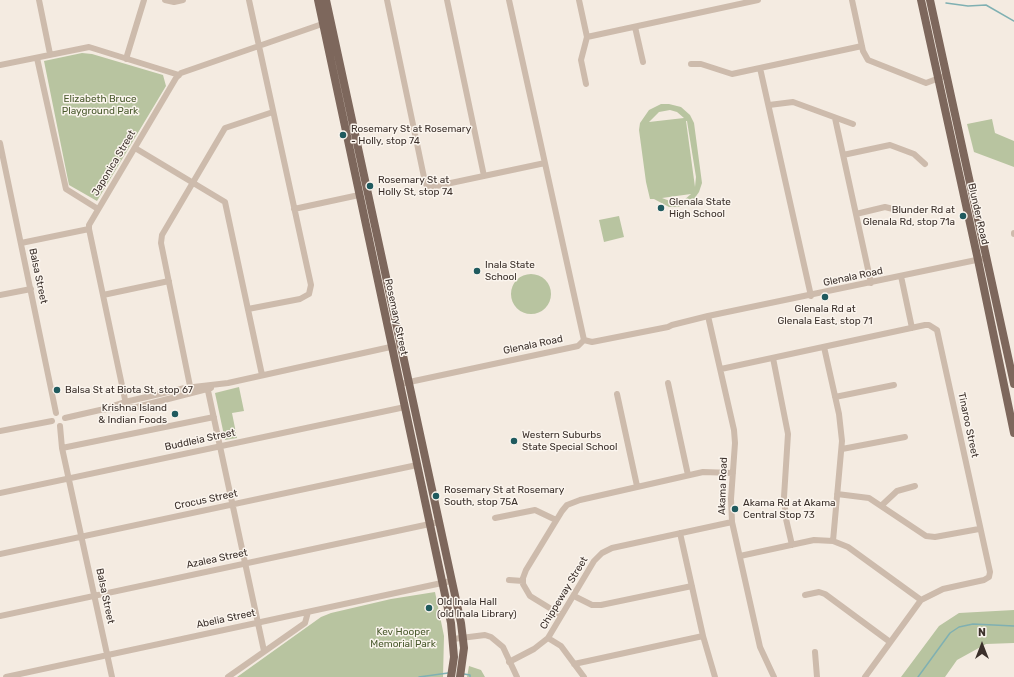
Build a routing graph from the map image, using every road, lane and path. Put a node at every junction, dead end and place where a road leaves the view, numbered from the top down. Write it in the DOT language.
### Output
graph roads {
  1 [pos="38,0"];
  2 [pos="144,0"];
  3 [pos="165,0"];
  4 [pos="183,0"];
  5 [pos="250,0"];
  6 [pos="318,0"];
  7 [pos="326,0"];
  8 [pos="387,0"];
  9 [pos="448,0"];
  10 [pos="509,0"];
  11 [pos="579,0"];
  12 [pos="758,0"];
  13 [pos="852,0"];
  14 [pos="920,0"];
  15 [pos="930,0"];
  16 [pos="327,23"];
  17 [pos="635,27"];
  18 [pos="587,37"];
  19 [pos="259,46"];
  20 [pos="862,46"];
  21 [pos="50,54"];
  22 [pos="37,58"];
  23 [pos="126,59"];
  24 [pos="643,62"];
  25 [pos="692,64"];
  26 [pos="0,65"];
  27 [pos="760,68"];
  28 [pos="946,73"];
  29 [pos="179,75"];
  30 [pos="938,79"];
  31 [pos="586,84"];
  32 [pos="769,105"];
  33 [pos="273,112"];
  34 [pos="835,118"];
  35 [pos="853,124"];
  36 [pos="0,143"];
  37 [pos="136,148"];
  38 [pos="843,154"];
  39 [pos="545,162"];
  40 [pos="925,164"];
  41 [pos="484,176"];
  42 [pos="193,183"];
  43 [pos="359,195"];
  44 [pos="98,209"];
  45 [pos="294,210"];
  46 [pos="901,211"];
  47 [pos="856,214"];
  48 [pos="89,229"];
  49 [pos="21,243"];
  50 [pos="983,259"];
  51 [pos="901,276"];
  52 [pos="169,281"];
  53 [pos="871,283"];
  54 [pos="31,289"];
  55 [pos="0,295"];
  56 [pos="103,295"];
  57 [pos="811,296"];
  58 [pos="248,309"];
  59 [pos="709,318"];
  60 [pos="912,328"];
  61 [pos="584,340"];
  62 [pos="402,345"];
  63 [pos="392,347"];
  64 [pos="824,347"];
  65 [pos="773,358"];
  66 [pos="721,369"];
  67 [pos="262,375"];
  68 [pos="410,382"];
  69 [pos="668,383"];
  70 [pos="400,384"];
  71 [pos="1014,384"];
  72 [pos="894,385"];
  73 [pos="190,386"];
  74 [pos="208,387"];
  75 [pos="617,394"];
  76 [pos="835,397"];
  77 [pos="125,402"];
  78 [pos="405,407"];
  79 [pos="127,408"];
  80 [pos="100,410"];
  81 [pos="56,412"];
  82 [pos="214,417"];
  83 [pos="65,418"];
  84 [pos="52,421"];
  85 [pos="60,426"];
  86 [pos="0,431"];
  87 [pos="1014,433"];
  88 [pos="905,437"];
  89 [pos="220,446"];
  90 [pos="62,448"];
  91 [pos="842,449"];
  92 [pos="417,465"];
  93 [pos="733,473"];
  94 [pos="688,475"];
  95 [pos="69,479"];
  96 [pos="638,486"];
  97 [pos="915,486"];
  98 [pos="0,493"];
  99 [pos="837,494"];
  100 [pos="233,505"];
  101 [pos="881,506"];
  102 [pos="495,518"];
  103 [pos="556,520"];
  104 [pos="439,522"];
  105 [pos="732,522"];
  106 [pos="429,524"];
  107 [pos="979,529"];
  108 [pos="680,533"];
  109 [pos="82,537"];
  110 [pos="833,541"];
  111 [pos="792,544"];
  112 [pos="0,554"];
  113 [pos="740,556"];
  114 [pos="246,563"];
  115 [pos="509,580"];
  116 [pos="451,581"];
  117 [pos="523,581"];
  118 [pos="442,583"];
  119 [pos="692,586"];
  120 [pos="805,595"];
  121 [pos="95,596"];
  122 [pos="574,596"];
  123 [pos="921,600"];
  124 [pos="308,612"];
  125 [pos="299,614"];
  126 [pos="562,615"];
  127 [pos="0,616"];
  128 [pos="258,622"];
  129 [pos="300,626"];
  130 [pos="703,636"];
  131 [pos="463,638"];
  132 [pos="548,638"];
  133 [pos="453,639"];
  134 [pos="890,642"];
  135 [pos="264,651"];
  136 [pos="815,652"];
  137 [pos="107,655"];
  138 [pos="509,662"];
  139 [pos="574,664"];
  140 [pos="456,673"];
  141 [pos="6,677"];
  142 [pos="112,677"];
  143 [pos="228,677"];
  144 [pos="517,677"];
  145 [pos="584,677"];
  146 [pos="715,677"];
  147 [pos="774,677"];
  148 [pos="817,677"];
  149 [pos="865,677"];
  1 -- 21 [label="street"];
  2 -- 23 [label="street"];
  3 -- 4 [label="street"];
  5 -- 19 [label="street"];
  6 -- 16 [label="main road, Rosemary Street"];
  7 -- 16 [label="main road, Rosemary Street"];
  8 -- 41 [label="street"];
  9 -- 41 [label="street"];
  10 -- 39 [label="street"];
  11 -- 18 [label="street"];
  12 -- 17 [label="street"];
  13 -- 20 [label="street"];
  14 -- 30 [label="main road, Blunder Road"];
  15 -- 28 [label="main road, Blunder Road"];
  16 -- 19 [label="street"];
  16 -- 43 [label="main road, Rosemary Street"];
  16 -- 62 [label="main road, Rosemary Street"];
  17 -- 18 [label="street"];
  17 -- 24 [label="street"];
  18 -- 31 [label="street"];
  19 -- 29 [label="street"];
  19 -- 33 [label="street"];
  20 -- 27 [label="street"];
  20 -- 30 [label="street"];
  21 -- 22 [label="street"];
  21 -- 23 [label="street"];
  22 -- 26 [label="street"];
  22 -- 44 [label="street"];
  23 -- 29 [label="street"];
  25 -- 27 [label="street"];
  27 -- 32 [label="street"];
  28 -- 30 [label="street"];
  28 -- 50 [label="main road, Blunder Road"];
  29 -- 37 [label="street, Japonica Street"];
  30 -- 50 [label="main road, Blunder Road"];
  32 -- 34 [label="street"];
  32 -- 57 [label="street"];
  33 -- 42 [label="street"];
  33 -- 45 [label="street"];
  34 -- 35 [label="street"];
  34 -- 38 [label="street"];
  36 -- 49 [label="street, Balsa Street"];
  37 -- 42 [label="street"];
  37 -- 44 [label="street, Japonica Street"];
  38 -- 40 [label="street"];
  38 -- 47 [label="street"];
  39 -- 41 [label="street"];
  39 -- 61 [label="street"];
  42 -- 52 [label="street"];
  42 -- 58 [label="street"];
  43 -- 45 [label="street"];
  43 -- 63 [label="main road, Rosemary Street"];
  44 -- 48 [label="street, Japonica Street"];
  45 -- 58 [label="street"];
  46 -- 47 [label="street"];
  47 -- 53 [label="street"];
  48 -- 49 [label="street"];
  48 -- 56 [label="street"];
  49 -- 54 [label="street, Balsa Street"];
  50 -- 51 [label="street, Glenala Road"];
  50 -- 71 [label="main road, Blunder Road"];
  50 -- 87 [label="main road, Blunder Road"];
  51 -- 53 [label="street, Glenala Road"];
  51 -- 60 [label="street"];
  52 -- 56 [label="street"];
  52 -- 73 [label="street"];
  53 -- 57 [label="street, Glenala Road"];
  54 -- 55 [label="street"];
  54 -- 81 [label="street, Balsa Street"];
  56 -- 77 [label="street"];
  57 -- 59 [label="street, Glenala Road"];
  58 -- 67 [label="street"];
  59 -- 61 [label="street, Glenala Road"];
  59 -- 66 [label="street, Akama Road"];
  60 -- 64 [label="street, Tinaroo Street"];
  60 -- 107 [label="street, Tinaroo Street"];
  61 -- 68 [label="street, Glenala Road"];
  62 -- 63 [label="street"];
  62 -- 68 [label="main road, Rosemary Street"];
  63 -- 67 [label="street"];
  63 -- 70 [label="main road, Rosemary Street"];
  64 -- 65 [label="street, Tinaroo Street"];
  64 -- 76 [label="street"];
  65 -- 66 [label="street, Tinaroo Street"];
  65 -- 111 [label="street"];
  66 -- 93 [label="street, Akama Road"];
  67 -- 74 [label="street"];
  68 -- 70 [label="street, Glenala Road"];
  68 -- 104 [label="main road, Rosemary Street"];
  69 -- 94 [label="street"];
  70 -- 78 [label="main road, Rosemary Street"];
  72 -- 76 [label="street"];
  73 -- 74 [label="street"];
  73 -- 77 [label="street"];
  74 -- 79 [label="street"];
  74 -- 82 [label="street"];
  75 -- 96 [label="street"];
  76 -- 91 [label="street"];
  77 -- 79 [label="street"];
  77 -- 80 [label="street"];
  78 -- 89 [label="street, Buddleia Street"];
  78 -- 92 [label="main road, Rosemary Street"];
  79 -- 80 [label="street"];
  80 -- 83 [label="street"];
  81 -- 83 [label="street"];
  81 -- 84 [label="street"];
  82 -- 89 [label="street"];
  82 -- 90 [label="street"];
  83 -- 85 [label="street"];
  84 -- 85 [label="street"];
  84 -- 86 [label="street"];
  85 -- 90 [label="street, Balsa Street"];
  88 -- 91 [label="street"];
  89 -- 95 [label="street, Buddleia Street"];
  89 -- 100 [label="street"];
  90 -- 95 [label="street, Balsa Street"];
  91 -- 99 [label="street"];
  92 -- 100 [label="street, Crocus Street"];
  92 -- 106 [label="main road, Rosemary Street"];
  93 -- 94 [label="street"];
  93 -- 105 [label="street, Akama Road"];
  94 -- 96 [label="street"];
  95 -- 98 [label="street, Buddleia Street"];
  95 -- 109 [label="street, Balsa Street"];
  96 -- 103 [label="street"];
  97 -- 101 [label="street"];
  99 -- 101 [label="street"];
  99 -- 110 [label="street"];
  100 -- 109 [label="street, Crocus Street"];
  100 -- 114 [label="street"];
  101 -- 107 [label="street"];
  102 -- 103 [label="street"];
  103 -- 117 [label="street"];
  104 -- 106 [label="street, Azalea Street"];
  104 -- 116 [label="main road, Rosemary Street"];
  105 -- 108 [label="street, Chippeway Street"];
  105 -- 113 [label="street, Akama Road"];
  106 -- 114 [label="street, Azalea Street"];
  106 -- 118 [label="main road, Rosemary Street"];
  107 -- 123 [label="street, Tinaroo Street"];
  108 -- 119 [label="street"];
  108 -- 122 [label="street, Chippeway Street"];
  109 -- 112 [label="street, Crocus Street"];
  109 -- 121 [label="street, Balsa Street"];
  110 -- 111 [label="street"];
  110 -- 123 [label="street"];
  111 -- 113 [label="street"];
  113 -- 147 [label="street, Akama Road"];
  114 -- 121 [label="street, Azalea Street"];
  114 -- 128 [label="street"];
  115 -- 117 [label="street"];
  116 -- 118 [label="street, Abelia Street"];
  116 -- 131 [label="main road, Rosemary Street"];
  117 -- 126 [label="street"];
  118 -- 124 [label="street, Abelia Street"];
  118 -- 133 [label="main road, Rosemary Street"];
  119 -- 122 [label="street"];
  119 -- 130 [label="street"];
  120 -- 134 [label="street"];
  121 -- 127 [label="street, Azalea Street"];
  121 -- 137 [label="street, Balsa Street"];
  122 -- 126 [label="street, Chippeway Street"];
  123 -- 134 [label="street, Tinaroo Street"];
  124 -- 125 [label="street, Abelia Street"];
  124 -- 129 [label="street"];
  125 -- 128 [label="street, Abelia Street"];
  125 -- 129 [label="street"];
  126 -- 132 [label="street, Chippeway Street"];
  128 -- 135 [label="street"];
  128 -- 137 [label="street, Abelia Street"];
  129 -- 135 [label="street"];
  130 -- 139 [label="street"];
  130 -- 146 [label="street"];
  131 -- 133 [label="street"];
  131 -- 138 [label="street"];
  131 -- 140 [label="main road, Rosemary Street"];
  132 -- 138 [label="street, Chippeway Street"];
  132 -- 139 [label="street"];
  133 -- 140 [label="main road, Rosemary Street"];
  134 -- 149 [label="street, Tinaroo Street"];
  135 -- 143 [label="street"];
  136 -- 148 [label="street"];
  137 -- 141 [label="street, Abelia Street"];
  137 -- 142 [label="street, Balsa Street"];
  138 -- 144 [label="street"];
  139 -- 145 [label="street"];
}
